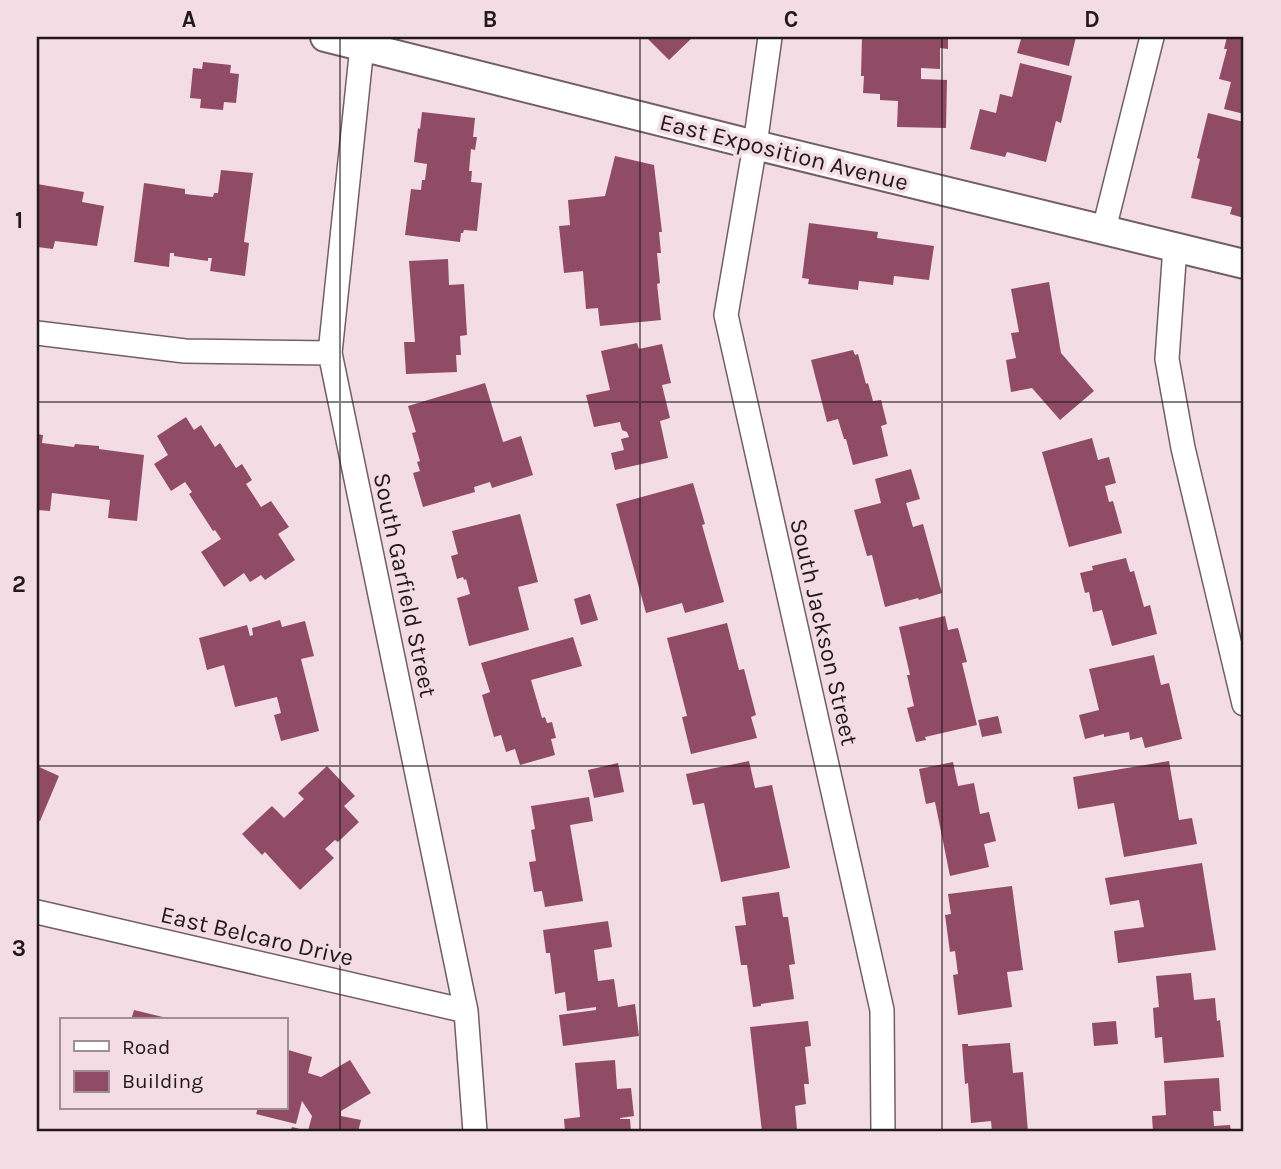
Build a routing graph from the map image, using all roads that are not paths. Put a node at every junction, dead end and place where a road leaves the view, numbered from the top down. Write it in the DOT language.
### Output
graph roads {
  1 [pos="325,37"];
  2 [pos="770,37"];
  3 [pos="1152,37"];
  4 [pos="362,46"];
  5 [pos="755,145"];
  6 [pos="1104,229"];
  7 [pos="1175,247"];
  8 [pos="1244,264"];
  9 [pos="37,334"];
  10 [pos="330,354"];
  11 [pos="1244,704"];
  12 [pos="37,912"];
  13 [pos="466,1011"];
  14 [pos="475,1132"];
  15 [pos="883,1132"];
  1 -- 4 [label="street, East Exposition Avenue"];
  2 -- 5 [label="street, South Jackson Street"];
  3 -- 6 [label="street"];
  4 -- 5 [label="street, East Exposition Avenue"];
  4 -- 10 [label="street, South Garfield Street"];
  5 -- 6 [label="street, East Exposition Avenue"];
  5 -- 15 [label="street, South Jackson Street"];
  6 -- 7 [label="street, East Exposition Avenue"];
  7 -- 8 [label="street, East Exposition Avenue"];
  7 -- 11 [label="street"];
  9 -- 10 [label="street"];
  10 -- 13 [label="street, South Garfield Street"];
  12 -- 13 [label="street, East Belcaro Drive"];
  13 -- 14 [label="street, South Garfield Street"];
}
